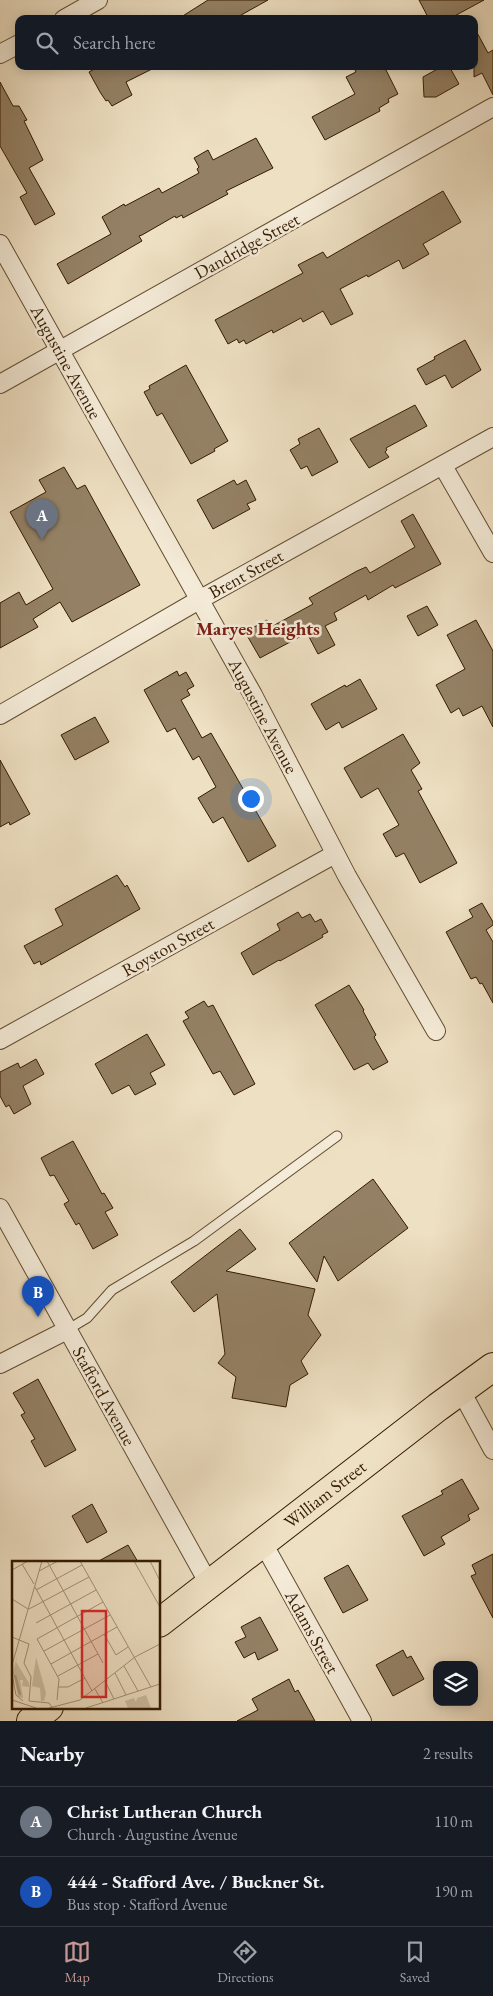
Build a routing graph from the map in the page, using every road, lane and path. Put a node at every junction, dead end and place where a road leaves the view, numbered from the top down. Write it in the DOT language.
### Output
graph roads {
  1 [pos="98,0"];
  2 [pos="71,15"];
  3 [pos="15,46"];
  4 [pos="0,54"];
  5 [pos="493,107"];
  6 [pos="0,244"];
  7 [pos="60,350"];
  8 [pos="0,384"];
  9 [pos="493,437"];
  10 [pos="443,466"];
  11 [pos="493,553"];
  12 [pos="199,600"];
  13 [pos="0,715"];
  14 [pos="335,854"];
  15 [pos="436,1031"];
  16 [pos="0,1040"];
  17 [pos="337,1136"];
  18 [pos="0,1208"];
  19 [pos="67,1330"];
  20 [pos="0,1364"];
  21 [pos="493,1367"];
  22 [pos="460,1390"];
  23 [pos="493,1450"];
  24 [pos="263,1543"];
  25 [pos="209,1584"];
  26 [pos="160,1622"];
  27 [pos="48,1708"];
  28 [pos="31,1721"];
  29 [pos="362,1721"];
  1 -- 2 [label="street"];
  3 -- 4 [label="street"];
  5 -- 7 [label="street, Dandridge Street"];
  6 -- 7 [label="street, Augustine Avenue"];
  7 -- 8 [label="street, Dandridge Street"];
  7 -- 12 [label="street, Augustine Avenue"];
  9 -- 10 [label="street, Brent Street"];
  10 -- 11 [label="street"];
  10 -- 12 [label="street, Brent Street"];
  12 -- 13 [label="street, Brent Street"];
  12 -- 14 [label="street, Augustine Avenue"];
  14 -- 15 [label="street, Augustine Avenue"];
  14 -- 16 [label="street, Royston Street"];
  17 -- 19 [label="lane"];
  18 -- 19 [label="street, Stafford Avenue"];
  19 -- 20 [label="street"];
  19 -- 25 [label="street, Stafford Avenue"];
  21 -- 22 [label="main road, William Street"];
  22 -- 23 [label="street"];
  22 -- 24 [label="main road, William Street"];
  24 -- 25 [label="main road, William Street"];
  24 -- 29 [label="street, Adams Street"];
  25 -- 26 [label="main road, William Street"];
  27 -- 28 [label="main road"];
}
